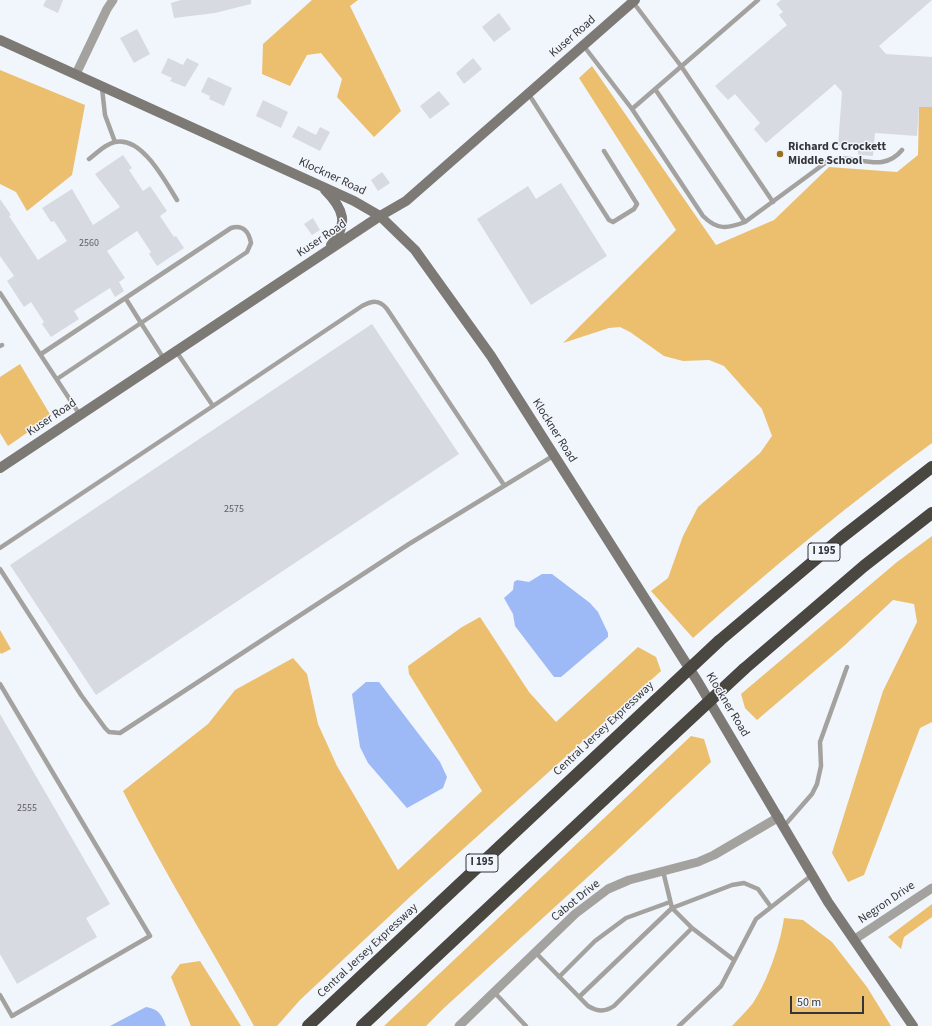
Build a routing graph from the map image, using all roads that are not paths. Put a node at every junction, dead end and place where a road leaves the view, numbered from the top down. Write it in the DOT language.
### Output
graph roads {
  1 [pos="114,0"];
  2 [pos="758,0"];
  3 [pos="634,1"];
  4 [pos="0,40"];
  5 [pos="583,44"];
  6 [pos="681,66"];
  7 [pos="76,74"];
  8 [pos="102,86"];
  9 [pos="655,89"];
  10 [pos="528,93"];
  11 [pos="632,109"];
  12 [pos="115,142"];
  13 [pos="902,150"];
  14 [pos="604,151"];
  15 [pos="89,159"];
  16 [pos="321,186"];
  17 [pos="177,200"];
  18 [pos="773,202"];
  19 [pos="380,216"];
  20 [pos="745,222"];
  21 [pos="324,253"];
  22 [pos="0,293"];
  23 [pos="126,299"];
  24 [pos="142,323"];
  25 [pos="176,351"];
  26 [pos="41,354"];
  27 [pos="164,359"];
  28 [pos="57,379"];
  29 [pos="213,406"];
  30 [pos="80,415"];
  31 [pos="554,455"];
  32 [pos="932,467"];
  33 [pos="0,468"];
  34 [pos="504,485"];
  35 [pos="932,513"];
  36 [pos="0,548"];
  37 [pos="0,568"];
  38 [pos="847,667"];
  39 [pos="0,684"];
  40 [pos="779,817"];
  41 [pos="784,826"];
  42 [pos="663,871"];
  43 [pos="812,875"];
  44 [pos="932,888"];
  45 [pos="670,902"];
  46 [pos="771,907"];
  47 [pos="672,908"];
  48 [pos="692,928"];
  49 [pos="855,939"];
  50 [pos="535,952"];
  51 [pos="734,960"];
  52 [pos="559,977"];
  53 [pos="494,992"];
  54 [pos="0,995"];
  55 [pos="579,997"];
  56 [pos="308,1026"];
  57 [pos="362,1026"];
  58 [pos="459,1026"];
  59 [pos="526,1026"];
  60 [pos="679,1026"];
  61 [pos="913,1026"];
  1 -- 7 [label="street"];
  2 -- 6 [label="lane"];
  3 -- 5 [label="main road, Kuser Road"];
  3 -- 6 [label="lane"];
  4 -- 7 [label="main road, Klockner Road"];
  5 -- 10 [label="main road, Kuser Road"];
  5 -- 11 [label="lane"];
  6 -- 9 [label="lane"];
  6 -- 18 [label="lane"];
  7 -- 8 [label="main road, Klockner Road"];
  8 -- 12 [label="lane"];
  8 -- 16 [label="main road, Klockner Road"];
  9 -- 11 [label="lane"];
  9 -- 20 [label="lane"];
  10 -- 14 [label="lane"];
  10 -- 19 [label="main road, Kuser Road"];
  11 -- 20 [label="lane"];
  12 -- 15 [label="lane"];
  12 -- 17 [label="lane"];
  13 -- 18 [label="lane"];
  16 -- 19 [label="main road, Klockner Road"];
  16 -- 21 [label="main road"];
  18 -- 20 [label="lane"];
  19 -- 21 [label="main road, Kuser Road"];
  19 -- 31 [label="main road, Klockner Road"];
  21 -- 25 [label="main road, Kuser Road"];
  22 -- 26 [label="lane"];
  23 -- 24 [label="lane"];
  23 -- 24 [label="lane"];
  23 -- 26 [label="lane"];
  24 -- 27 [label="lane"];
  24 -- 28 [label="lane"];
  25 -- 27 [label="main road, Kuser Road"];
  25 -- 29 [label="lane"];
  26 -- 28 [label="lane"];
  27 -- 30 [label="main road, Kuser Road"];
  28 -- 30 [label="lane"];
  29 -- 34 [label="lane"];
  29 -- 36 [label="lane"];
  30 -- 33 [label="main road, Kuser Road"];
  31 -- 34 [label="lane"];
  31 -- 40 [label="main road, Klockner Road"];
  32 -- 56 [label="highway, Central Jersey Expressway / I 195, bridge"];
  34 -- 37 [label="lane"];
  35 -- 57 [label="highway, bridge"];
  38 -- 41 [label="lane"];
  39 -- 54 [label="lane"];
  40 -- 41 [label="main road, Klockner Road"];
  40 -- 42 [label="street, Cabot Drive"];
  41 -- 43 [label="main road, Klockner Road"];
  42 -- 45 [label="lane"];
  42 -- 50 [label="street, Cabot Drive"];
  43 -- 46 [label="lane"];
  43 -- 49 [label="main road, Klockner Road"];
  44 -- 49 [label="street, Negron Drive"];
  45 -- 47 [label="lane"];
  45 -- 52 [label="lane"];
  46 -- 47 [label="lane"];
  46 -- 51 [label="lane"];
  47 -- 48 [label="lane"];
  47 -- 55 [label="lane"];
  48 -- 51 [label="lane"];
  48 -- 55 [label="lane"];
  49 -- 61 [label="main road, Klockner Road"];
  50 -- 52 [label="lane"];
  50 -- 53 [label="street, Cabot Drive"];
  51 -- 60 [label="lane"];
  52 -- 55 [label="lane"];
  53 -- 58 [label="street, Cabot Drive"];
  53 -- 59 [label="lane"];
}
